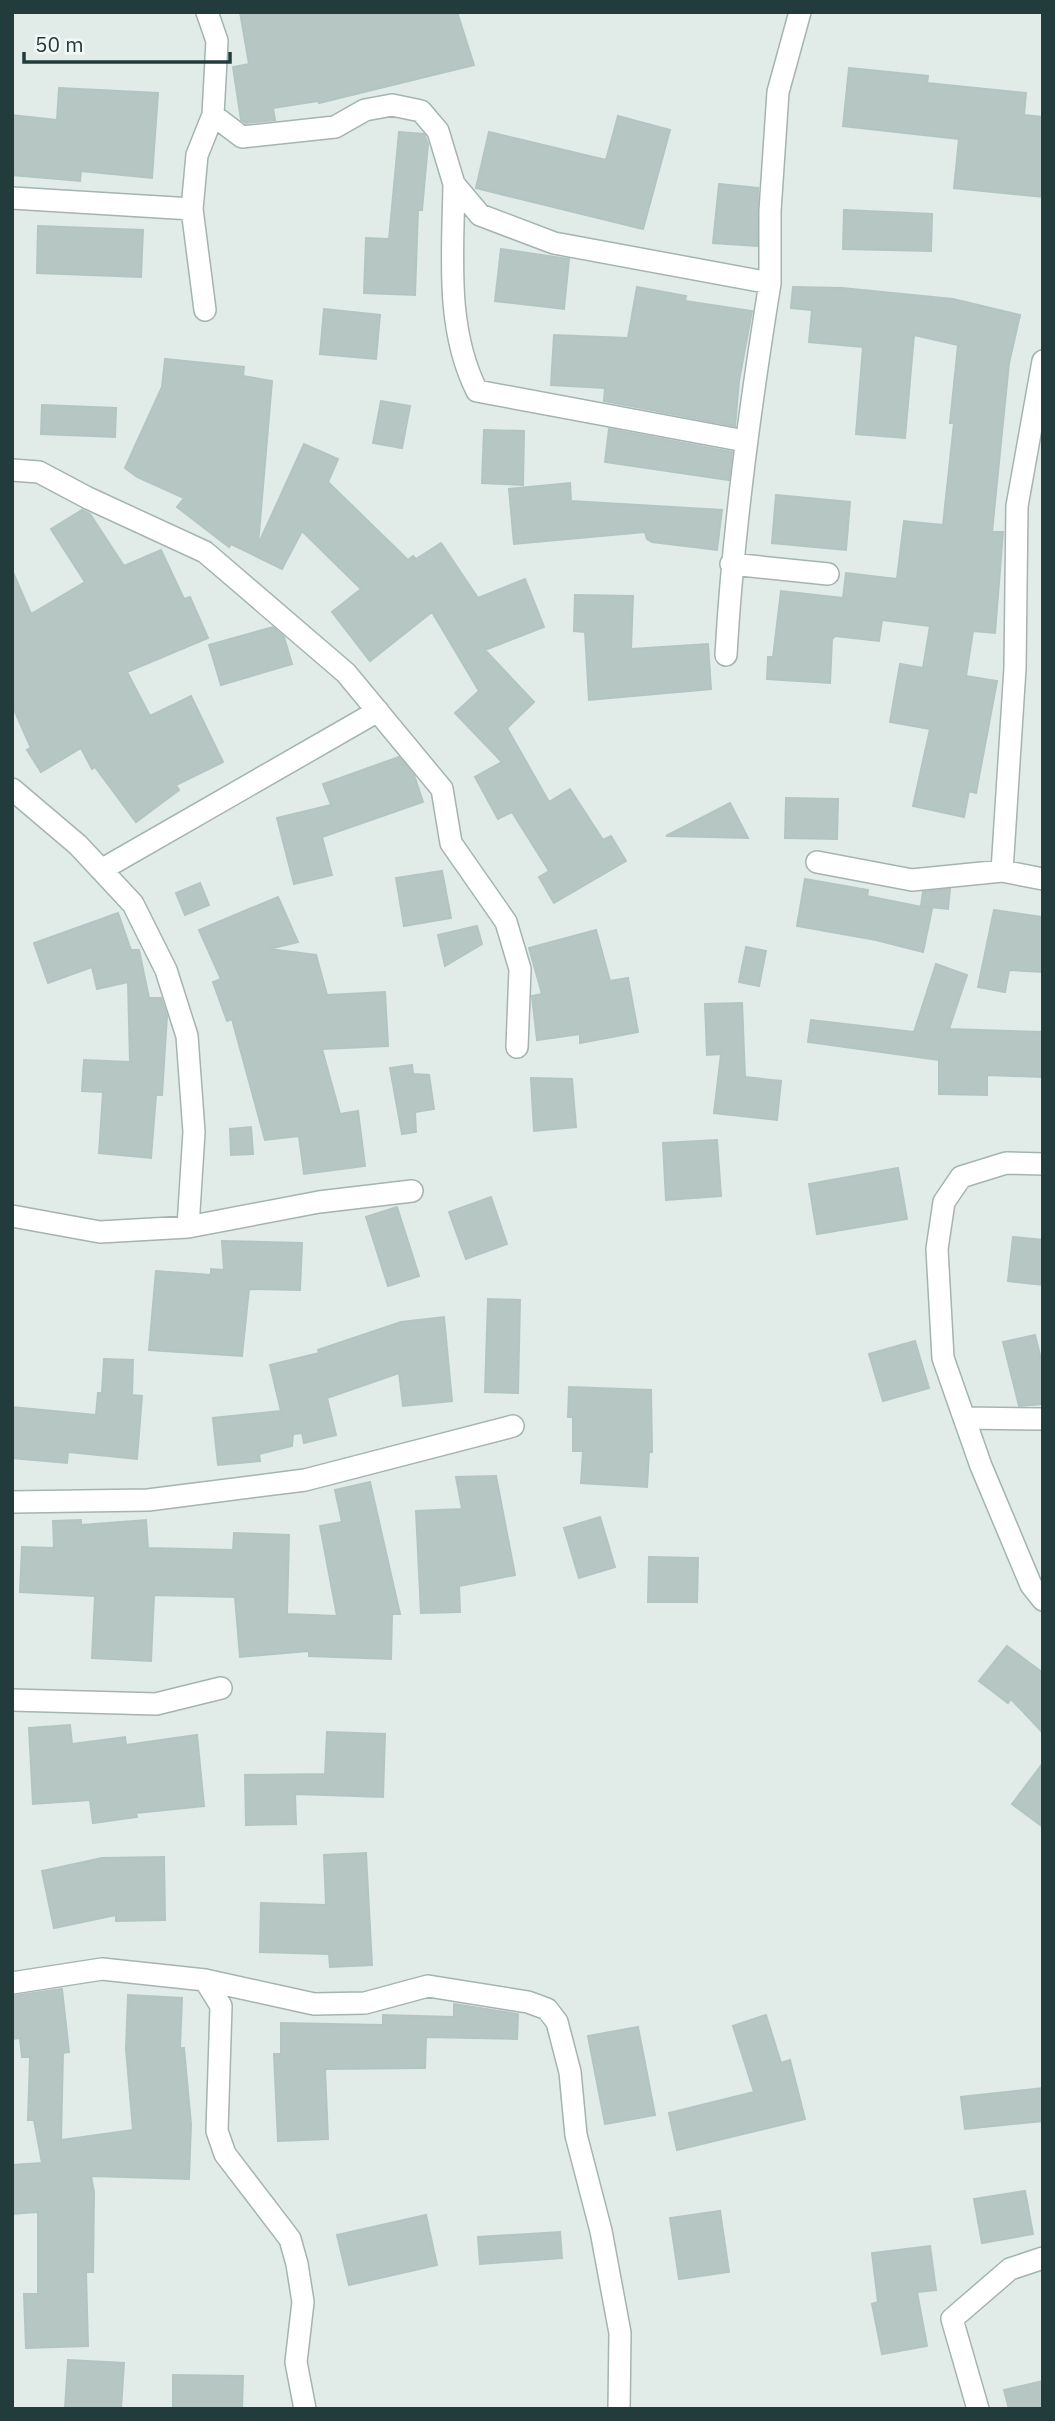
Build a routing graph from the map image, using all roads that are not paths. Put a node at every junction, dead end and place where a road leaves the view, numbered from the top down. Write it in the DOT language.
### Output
graph roads {
  1 [pos="207,12"];
  2 [pos="800,12"];
  3 [pos="213,115"];
  4 [pos="454,184"];
  5 [pos="12,198"];
  6 [pos="192,209"];
  7 [pos="771,283"];
  8 [pos="205,310"];
  9 [pos="1043,362"];
  10 [pos="745,441"];
  11 [pos="12,470"];
  12 [pos="731,564"];
  13 [pos="828,574"];
  14 [pos="726,655"];
  15 [pos="378,711"];
  16 [pos="12,789"];
  17 [pos="817,862"];
  18 [pos="101,870"];
  19 [pos="1002,871"];
  20 [pos="1043,879"];
  21 [pos="517,1047"];
  22 [pos="1043,1164"];
  23 [pos="412,1191"];
  24 [pos="12,1216"];
  25 [pos="188,1227"];
  26 [pos="964,1418"];
  27 [pos="1043,1419"];
  28 [pos="513,1426"];
  29 [pos="12,1502"];
  30 [pos="1043,1600"];
  31 [pos="221,1688"];
  32 [pos="12,1700"];
  33 [pos="205,1980"];
  34 [pos="12,1983"];
  35 [pos="1043,2258"];
  36 [pos="305,2409"];
  37 [pos="619,2409"];
  38 [pos="978,2409"];
  1 -- 3 [label="street"];
  2 -- 7 [label="street"];
  3 -- 4 [label="street"];
  3 -- 6 [label="street"];
  4 -- 7 [label="street"];
  4 -- 10 [label="street"];
  5 -- 6 [label="street"];
  6 -- 8 [label="street"];
  7 -- 10 [label="street"];
  9 -- 19 [label="street"];
  10 -- 12 [label="street"];
  11 -- 15 [label="street"];
  12 -- 13 [label="street"];
  12 -- 14 [label="street"];
  15 -- 18 [label="street"];
  15 -- 21 [label="street"];
  16 -- 18 [label="street"];
  17 -- 19 [label="street"];
  18 -- 25 [label="street"];
  19 -- 20 [label="street"];
  22 -- 26 [label="street"];
  23 -- 25 [label="street"];
  24 -- 25 [label="street"];
  26 -- 27 [label="street"];
  26 -- 30 [label="street"];
  28 -- 29 [label="street"];
  31 -- 32 [label="street"];
  33 -- 34 [label="street"];
  33 -- 36 [label="street"];
  33 -- 37 [label="street"];
  35 -- 38 [label="street"];
}
